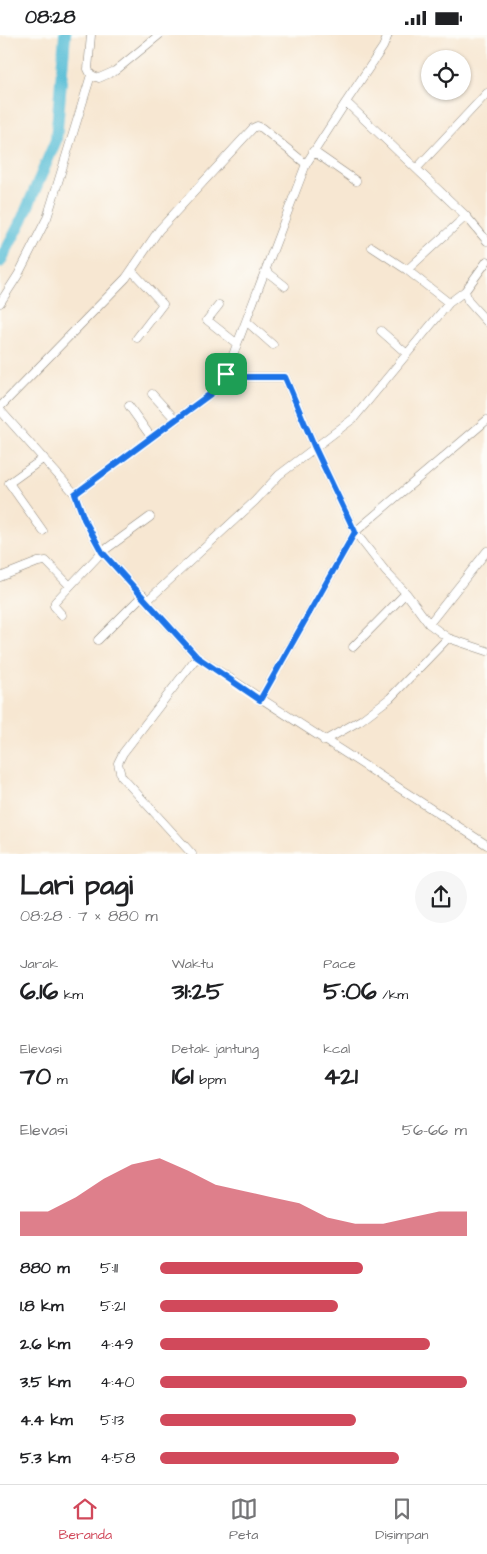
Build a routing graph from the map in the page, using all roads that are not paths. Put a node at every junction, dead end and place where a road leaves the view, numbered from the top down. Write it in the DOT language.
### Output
graph roads {
  1 [pos="91,35"];
  2 [pos="159,35"];
  3 [pos="388,35"];
  4 [pos="91,75"];
  5 [pos="487,93"];
  6 [pos="346,102"];
  7 [pos="313,151"];
  8 [pos="306,164"];
  9 [pos="417,169"];
  10 [pos="356,181"];
  11 [pos="466,216"];
  12 [pos="487,241"];
  13 [pos="372,247"];
  14 [pos="487,261"];
  15 [pos="407,270"];
  16 [pos="132,271"];
  17 [pos="266,271"];
  18 [pos="285,286"];
  19 [pos="465,291"];
  20 [pos="0,303"];
  21 [pos="449,303"];
  22 [pos="219,305"];
  23 [pos="246,321"];
  24 [pos="487,322"];
  25 [pos="381,331"];
  26 [pos="138,338"];
  27 [pos="236,343"];
  28 [pos="274,345"];
  29 [pos="408,354"];
  30 [pos="226,374"];
  31 [pos="152,394"];
  32 [pos="129,406"];
  33 [pos="0,408"];
  34 [pos="487,420"];
  35 [pos="176,421"];
  36 [pos="151,437"];
  37 [pos="315,448"];
  38 [pos="44,457"];
  39 [pos="75,494"];
  40 [pos="150,517"];
  41 [pos="43,531"];
  42 [pos="355,532"];
  43 [pos="487,551"];
  44 [pos="102,552"];
  45 [pos="0,577"];
  46 [pos="70,586"];
  47 [pos="406,593"];
  48 [pos="145,598"];
  49 [pos="62,615"];
  50 [pos="429,624"];
  51 [pos="448,638"];
  52 [pos="98,640"];
  53 [pos="353,647"];
  54 [pos="487,651"];
  55 [pos="197,657"];
  56 [pos="260,700"];
  57 [pos="324,741"];
  58 [pos="487,845"];
  59 [pos="192,854"];
  1 -- 4 [label="street"];
  2 -- 4 [label="street"];
  3 -- 6 [label="street"];
  4 -- 20 [label="street"];
  5 -- 9 [label="street"];
  6 -- 7 [label="street"];
  6 -- 9 [label="street"];
  7 -- 8 [label="street"];
  7 -- 10 [label="street"];
  8 -- 16 [label="street"];
  8 -- 17 [label="street"];
  9 -- 11 [label="street"];
  11 -- 12 [label="street"];
  11 -- 15 [label="street"];
  13 -- 15 [label="street"];
  14 -- 19 [label="street"];
  15 -- 21 [label="street"];
  16 -- 26 [label="street"];
  16 -- 33 [label="street"];
  17 -- 18 [label="street"];
  17 -- 23 [label="street"];
  19 -- 21 [label="street"];
  19 -- 24 [label="street"];
  21 -- 29 [label="street"];
  22 -- 27 [label="street"];
  23 -- 27 [label="street"];
  23 -- 28 [label="street"];
  25 -- 29 [label="street"];
  27 -- 30 [label="street"];
  29 -- 37 [label="street"];
  30 -- 35 [label="street"];
  30 -- 37 [label="street"];
  31 -- 35 [label="street"];
  32 -- 36 [label="street"];
  33 -- 38 [label="street"];
  34 -- 42 [label="street"];
  35 -- 36 [label="street"];
  36 -- 39 [label="street"];
  37 -- 42 [label="street"];
  37 -- 48 [label="street"];
  38 -- 39 [label="street"];
  38 -- 41 [label="street"];
  39 -- 44 [label="street"];
  40 -- 44 [label="street"];
  42 -- 47 [label="street"];
  42 -- 56 [label="street"];
  43 -- 50 [label="street"];
  44 -- 46 [label="street"];
  44 -- 48 [label="street"];
  45 -- 46 [label="street"];
  46 -- 49 [label="street"];
  47 -- 50 [label="street"];
  47 -- 53 [label="street"];
  48 -- 52 [label="street"];
  48 -- 55 [label="street"];
  50 -- 51 [label="street"];
  51 -- 54 [label="street"];
  51 -- 57 [label="street"];
  55 -- 56 [label="street"];
  55 -- 59 [label="street"];
  56 -- 57 [label="street"];
  57 -- 58 [label="street"];
}
